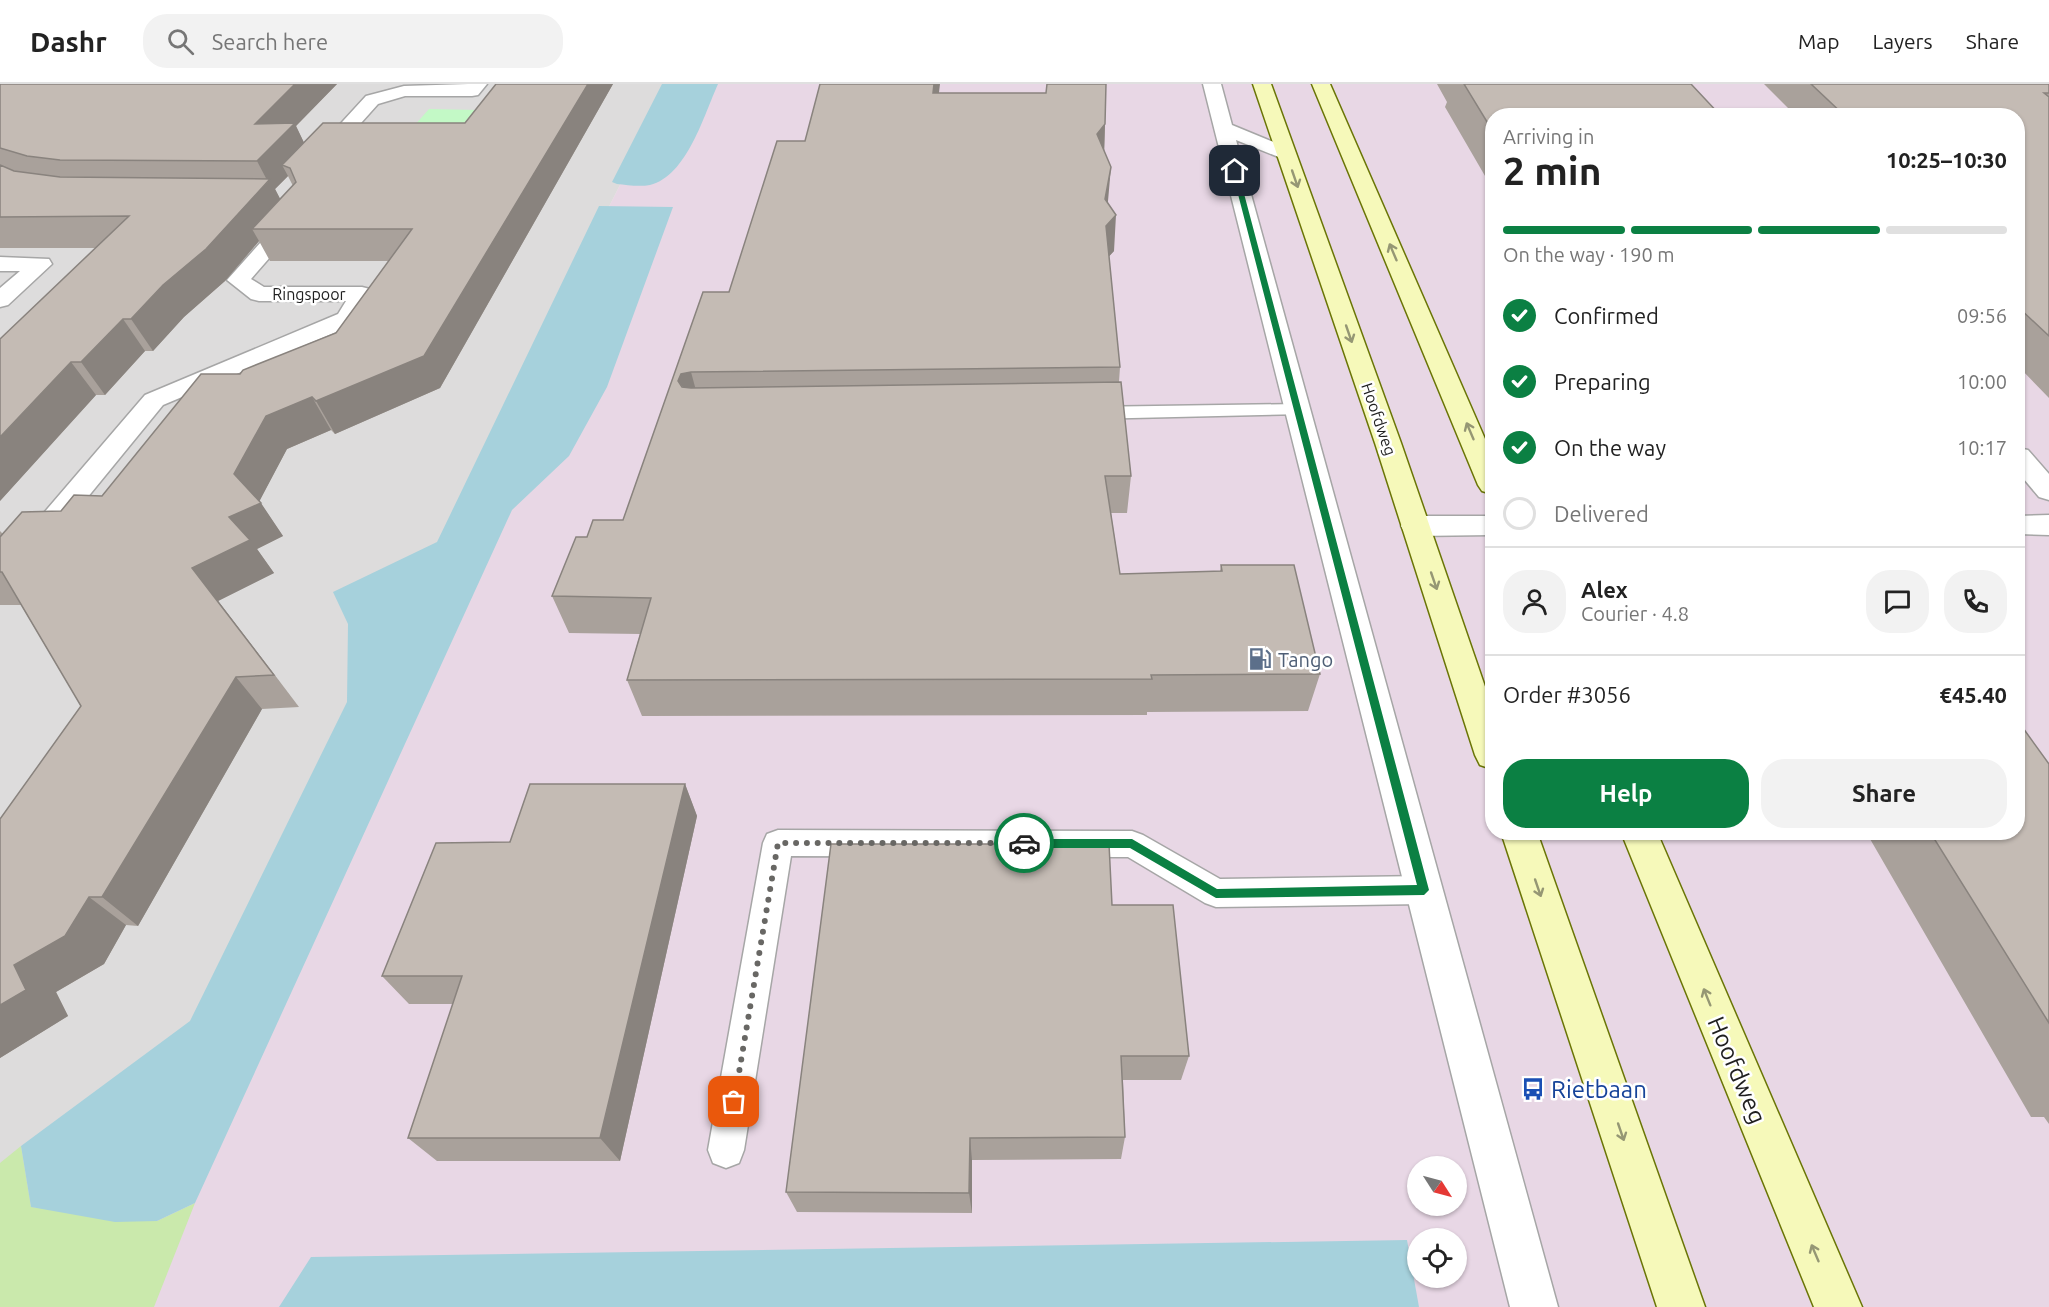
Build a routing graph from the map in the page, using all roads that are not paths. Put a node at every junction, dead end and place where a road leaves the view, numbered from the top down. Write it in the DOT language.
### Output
graph roads {
  1 [pos="478,84"];
  2 [pos="1212,84"];
  3 [pos="1262,84"];
  4 [pos="1321,84"];
  5 [pos="396,88"];
  6 [pos="1224,128"];
  7 [pos="1287,154"];
  8 [pos="311,166"];
  9 [pos="280,200"];
  10 [pos="0,264"];
  11 [pos="7,307"];
  12 [pos="1298,410"];
  13 [pos="1071,413"];
  14 [pos="2025,464"];
  15 [pos="1485,469"];
  16 [pos="2049,490"];
  17 [pos="2025,525"];
  18 [pos="2049,525"];
  19 [pos="1415,526"];
  20 [pos="1485,526"];
  21 [pos="0,584"];
  22 [pos="1485,734"];
  23 [pos="1522,840"];
  24 [pos="1642,840"];
  25 [pos="1424,890"];
  26 [pos="726,1150"];
  27 [pos="1534,1307"];
  28 [pos="1680,1307"];
  29 [pos="1838,1307"];
  1 -- 5 [label="street"];
  2 -- 6 [label="street"];
  3 -- 7 [label="main road, Hoofdweg"];
  15 -- 4 [label="main road, one-way"];
  5 -- 8 [label="street"];
  6 -- 7 [label="street"];
  6 -- 12 [label="street"];
  7 -- 19 [label="main road, Hoofdweg, one-way"];
  9 -- 21 [label="street, Ringspoor"];
  10 -- 11 [label="street"];
  12 -- 13 [label="lane"];
  12 -- 25 [label="street"];
  14 -- 16 [label="street"];
  17 -- 18 [label="street"];
  19 -- 20 [label="street"];
  19 -- 22 [label="main road, Hoofdweg, one-way"];
  23 -- 28 [label="main road, one-way"];
  29 -- 24 [label="main road, Hoofdweg, one-way"];
  25 -- 26 [label="lane"];
  25 -- 27 [label="street"];
}
